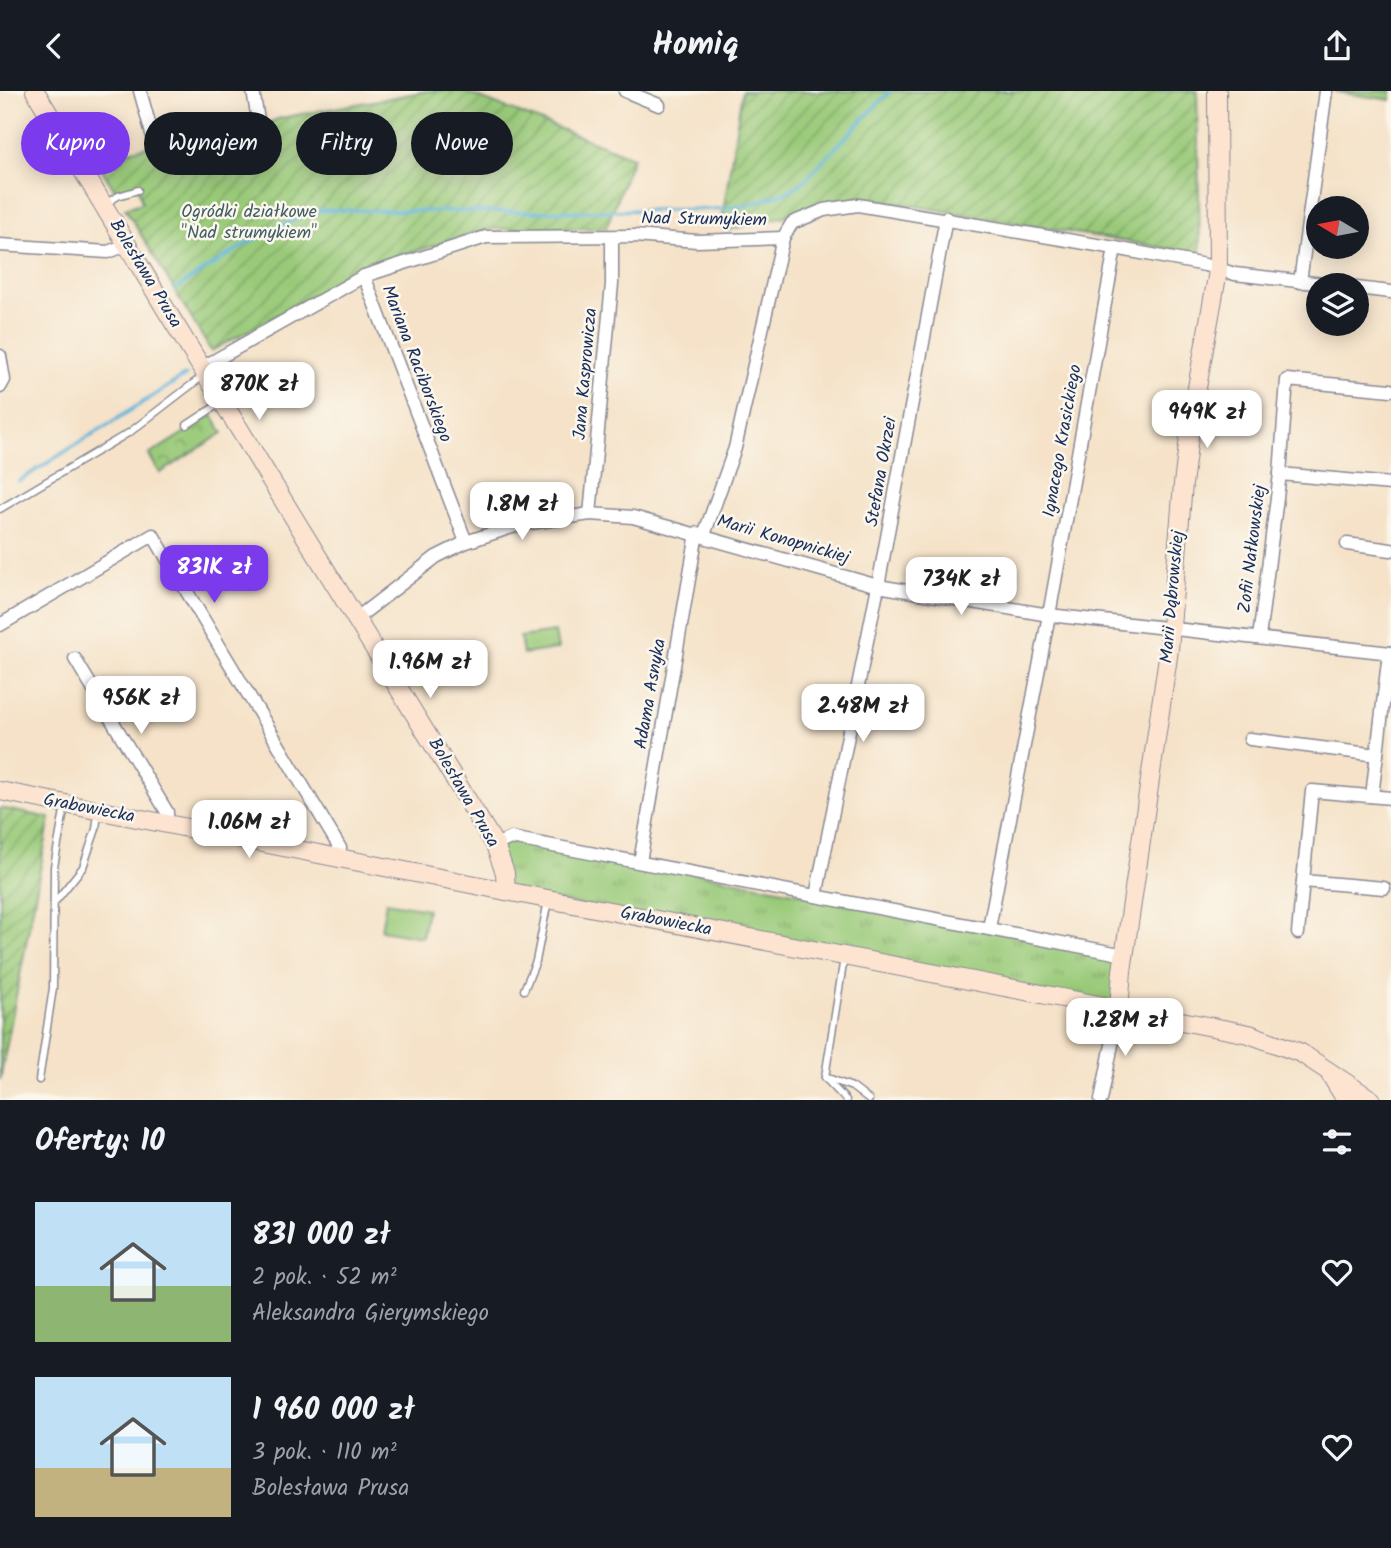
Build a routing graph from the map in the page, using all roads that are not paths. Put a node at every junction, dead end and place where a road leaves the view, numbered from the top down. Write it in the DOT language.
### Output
graph roads {
  1 [pos="34,91"];
  2 [pos="140,91"];
  3 [pos="253,91"];
  4 [pos="625,91"];
  5 [pos="1217,91"];
  6 [pos="1326,91"];
  7 [pos="659,105"];
  8 [pos="146,112"];
  9 [pos="257,112"];
  10 [pos="138,190"];
  11 [pos="103,205"];
  12 [pos="946,218"];
  13 [pos="612,237"];
  14 [pos="783,238"];
  15 [pos="0,245"];
  16 [pos="127,245"];
  17 [pos="1115,247"];
  18 [pos="1218,271"];
  19 [pos="364,277"];
  20 [pos="1300,282"];
  21 [pos="1306,283"];
  22 [pos="1369,289"];
  23 [pos="1391,292"];
  24 [pos="0,356"];
  25 [pos="205,370"];
  26 [pos="0,387"];
  27 [pos="1391,390"];
  28 [pos="224,401"];
  29 [pos="187,425"];
  30 [pos="1280,474"];
  31 [pos="1391,484"];
  32 [pos="0,509"];
  33 [pos="590,514"];
  34 [pos="701,534"];
  35 [pos="466,542"];
  36 [pos="1347,544"];
  37 [pos="1391,549"];
  38 [pos="878,586"];
  39 [pos="1049,615"];
  40 [pos="357,618"];
  41 [pos="0,625"];
  42 [pos="1170,628"];
  43 [pos="1259,638"];
  44 [pos="1390,653"];
  45 [pos="75,659"];
  46 [pos="1250,739"];
  47 [pos="1377,755"];
  48 [pos="0,791"];
  49 [pos="1372,796"];
  50 [pos="1391,798"];
  51 [pos="65,804"];
  52 [pos="99,811"];
  53 [pos="167,824"];
  54 [pos="495,845"];
  55 [pos="338,858"];
  56 [pos="640,862"];
  57 [pos="1303,881"];
  58 [pos="1384,888"];
  59 [pos="506,891"];
  60 [pos="816,896"];
  61 [pos="548,899"];
  62 [pos="54,903"];
  63 [pos="989,928"];
  64 [pos="1298,933"];
  65 [pos="1125,955"];
  66 [pos="845,957"];
  67 [pos="524,990"];
  68 [pos="1119,1009"];
  69 [pos="1326,1068"];
  70 [pos="825,1077"];
  71 [pos="39,1080"];
  72 [pos="846,1100"];
  73 [pos="869,1100"];
  74 [pos="1101,1100"];
  75 [pos="1346,1100"];
  76 [pos="1372,1100"];
  1 -- 11 [label="street, Bolesława Prusa"];
  2 -- 8 [label="street"];
  3 -- 9 [label="street"];
  4 -- 7 [label="street"];
  5 -- 18 [label="street, Marii Dąbrowskiej"];
  6 -- 20 [label="street"];
  10 -- 11 [label="lane"];
  11 -- 16 [label="street, Bolesława Prusa"];
  12 -- 14 [label="street, Nad Strumykiem"];
  12 -- 17 [label="street, Nad Strumykiem"];
  12 -- 38 [label="street, Stefana Okrzei"];
  13 -- 14 [label="street, Nad Strumykiem"];
  13 -- 19 [label="street, Nad Strumykiem"];
  13 -- 33 [label="street, Jana Kasprowicza"];
  14 -- 34 [label="street, Adama Asnyka"];
  15 -- 16 [label="street"];
  16 -- 25 [label="street, Bolesława Prusa"];
  17 -- 18 [label="street, Nad Strumykiem"];
  17 -- 39 [label="street, Ignacego Krasickiego"];
  18 -- 20 [label="street, Nad Strumykiem"];
  18 -- 42 [label="street, Marii Dąbrowskiej"];
  19 -- 25 [label="street, Nad Strumykiem"];
  19 -- 35 [label="street, Mariana Raciborskiego"];
  20 -- 21 [label="street, Nad Strumykiem"];
  22 -- 23 [label="street"];
  24 -- 26 [label="street"];
  25 -- 28 [label="street, Bolesława Prusa"];
  25 -- 32 [label="lane"];
  27 -- 30 [label="street, Zofii Nałkowskiej"];
  28 -- 29 [label="lane"];
  28 -- 40 [label="street, Bolesława Prusa"];
  30 -- 31 [label="street"];
  30 -- 43 [label="street, Zofii Nałkowskiej"];
  33 -- 34 [label="street, Marii Konopnickiej"];
  33 -- 35 [label="street, Marii Konopnickiej"];
  34 -- 38 [label="street, Marii Konopnickiej"];
  34 -- 56 [label="street, Adama Asnyka"];
  35 -- 40 [label="street, Marii Konopnickiej"];
  36 -- 37 [label="street"];
  38 -- 39 [label="street, Marii Konopnickiej"];
  38 -- 60 [label="street, Stefana Okrzei"];
  39 -- 42 [label="street, Marii Konopnickiej"];
  39 -- 63 [label="street, Ignacego Krasickiego"];
  40 -- 54 [label="street, Bolesława Prusa"];
  41 -- 55 [label="street"];
  42 -- 43 [label="street, Marii Konopnickiej"];
  42 -- 65 [label="street, Marii Dąbrowskiej"];
  43 -- 44 [label="street, Marii Konopnickiej"];
  44 -- 47 [label="street"];
  45 -- 53 [label="street"];
  46 -- 47 [label="street"];
  47 -- 49 [label="street"];
  48 -- 51 [label="street, Grabowiecka"];
  49 -- 50 [label="street"];
  49 -- 57 [label="street"];
  51 -- 52 [label="street, Grabowiecka"];
  51 -- 62 [label="lane"];
  52 -- 53 [label="street, Grabowiecka"];
  52 -- 62 [label="lane"];
  53 -- 55 [label="street, Grabowiecka"];
  54 -- 56 [label="street"];
  54 -- 59 [label="street, Bolesława Prusa"];
  55 -- 59 [label="street, Grabowiecka"];
  56 -- 60 [label="street"];
  57 -- 58 [label="street"];
  57 -- 64 [label="street"];
  59 -- 61 [label="street, Grabowiecka"];
  60 -- 63 [label="street"];
  61 -- 66 [label="street, Grabowiecka"];
  61 -- 67 [label="lane"];
  62 -- 71 [label="lane"];
  63 -- 65 [label="street"];
  65 -- 68 [label="street, Marii Dąbrowskiej"];
  66 -- 68 [label="street, Grabowiecka"];
  66 -- 70 [label="lane"];
  68 -- 69 [label="street, Grabowiecka"];
  68 -- 74 [label="street, Marii Dąbrowskiej"];
  69 -- 75 [label="street, Grabowiecka"];
  69 -- 76 [label="street, Grabowiecka"];
  70 -- 72 [label="lane"];
  70 -- 73 [label="lane"];
}
